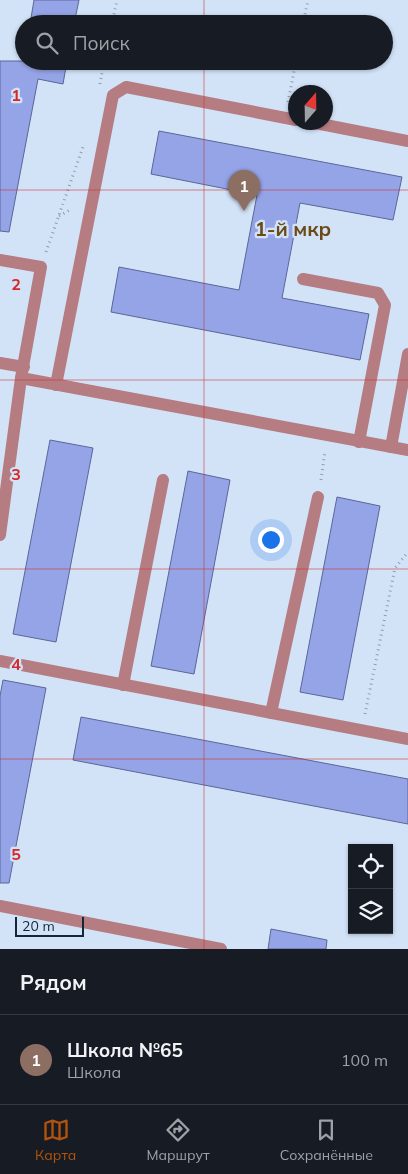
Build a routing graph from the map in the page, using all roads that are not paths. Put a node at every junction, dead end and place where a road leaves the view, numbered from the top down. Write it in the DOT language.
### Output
graph roads {
  1 [pos="288,119"];
  2 [pos="333,126"];
  3 [pos="408,141"];
  4 [pos="0,260"];
  5 [pos="302,278"];
  6 [pos="408,354"];
  7 [pos="0,363"];
  8 [pos="22,373"];
  9 [pos="56,385"];
  10 [pos="359,442"];
  11 [pos="391,447"];
  12 [pos="408,450"];
  13 [pos="163,480"];
  14 [pos="318,496"];
  15 [pos="0,535"];
  16 [pos="0,662"];
  17 [pos="123,685"];
  18 [pos="271,713"];
  19 [pos="408,739"];
  20 [pos="0,906"];
  21 [pos="222,949"];
  1 -- 9 [label="lane"];
  2 -- 3 [label="lane"];
  4 -- 8 [label="lane"];
  5 -- 10 [label="lane"];
  6 -- 11 [label="lane"];
  7 -- 8 [label="lane"];
  8 -- 9 [label="lane"];
  8 -- 15 [label="lane"];
  9 -- 10 [label="lane"];
  10 -- 11 [label="lane"];
  11 -- 12 [label="lane"];
  13 -- 17 [label="lane"];
  14 -- 18 [label="lane"];
  16 -- 17 [label="lane"];
  17 -- 18 [label="lane"];
  18 -- 19 [label="lane"];
  20 -- 21 [label="lane"];
}
